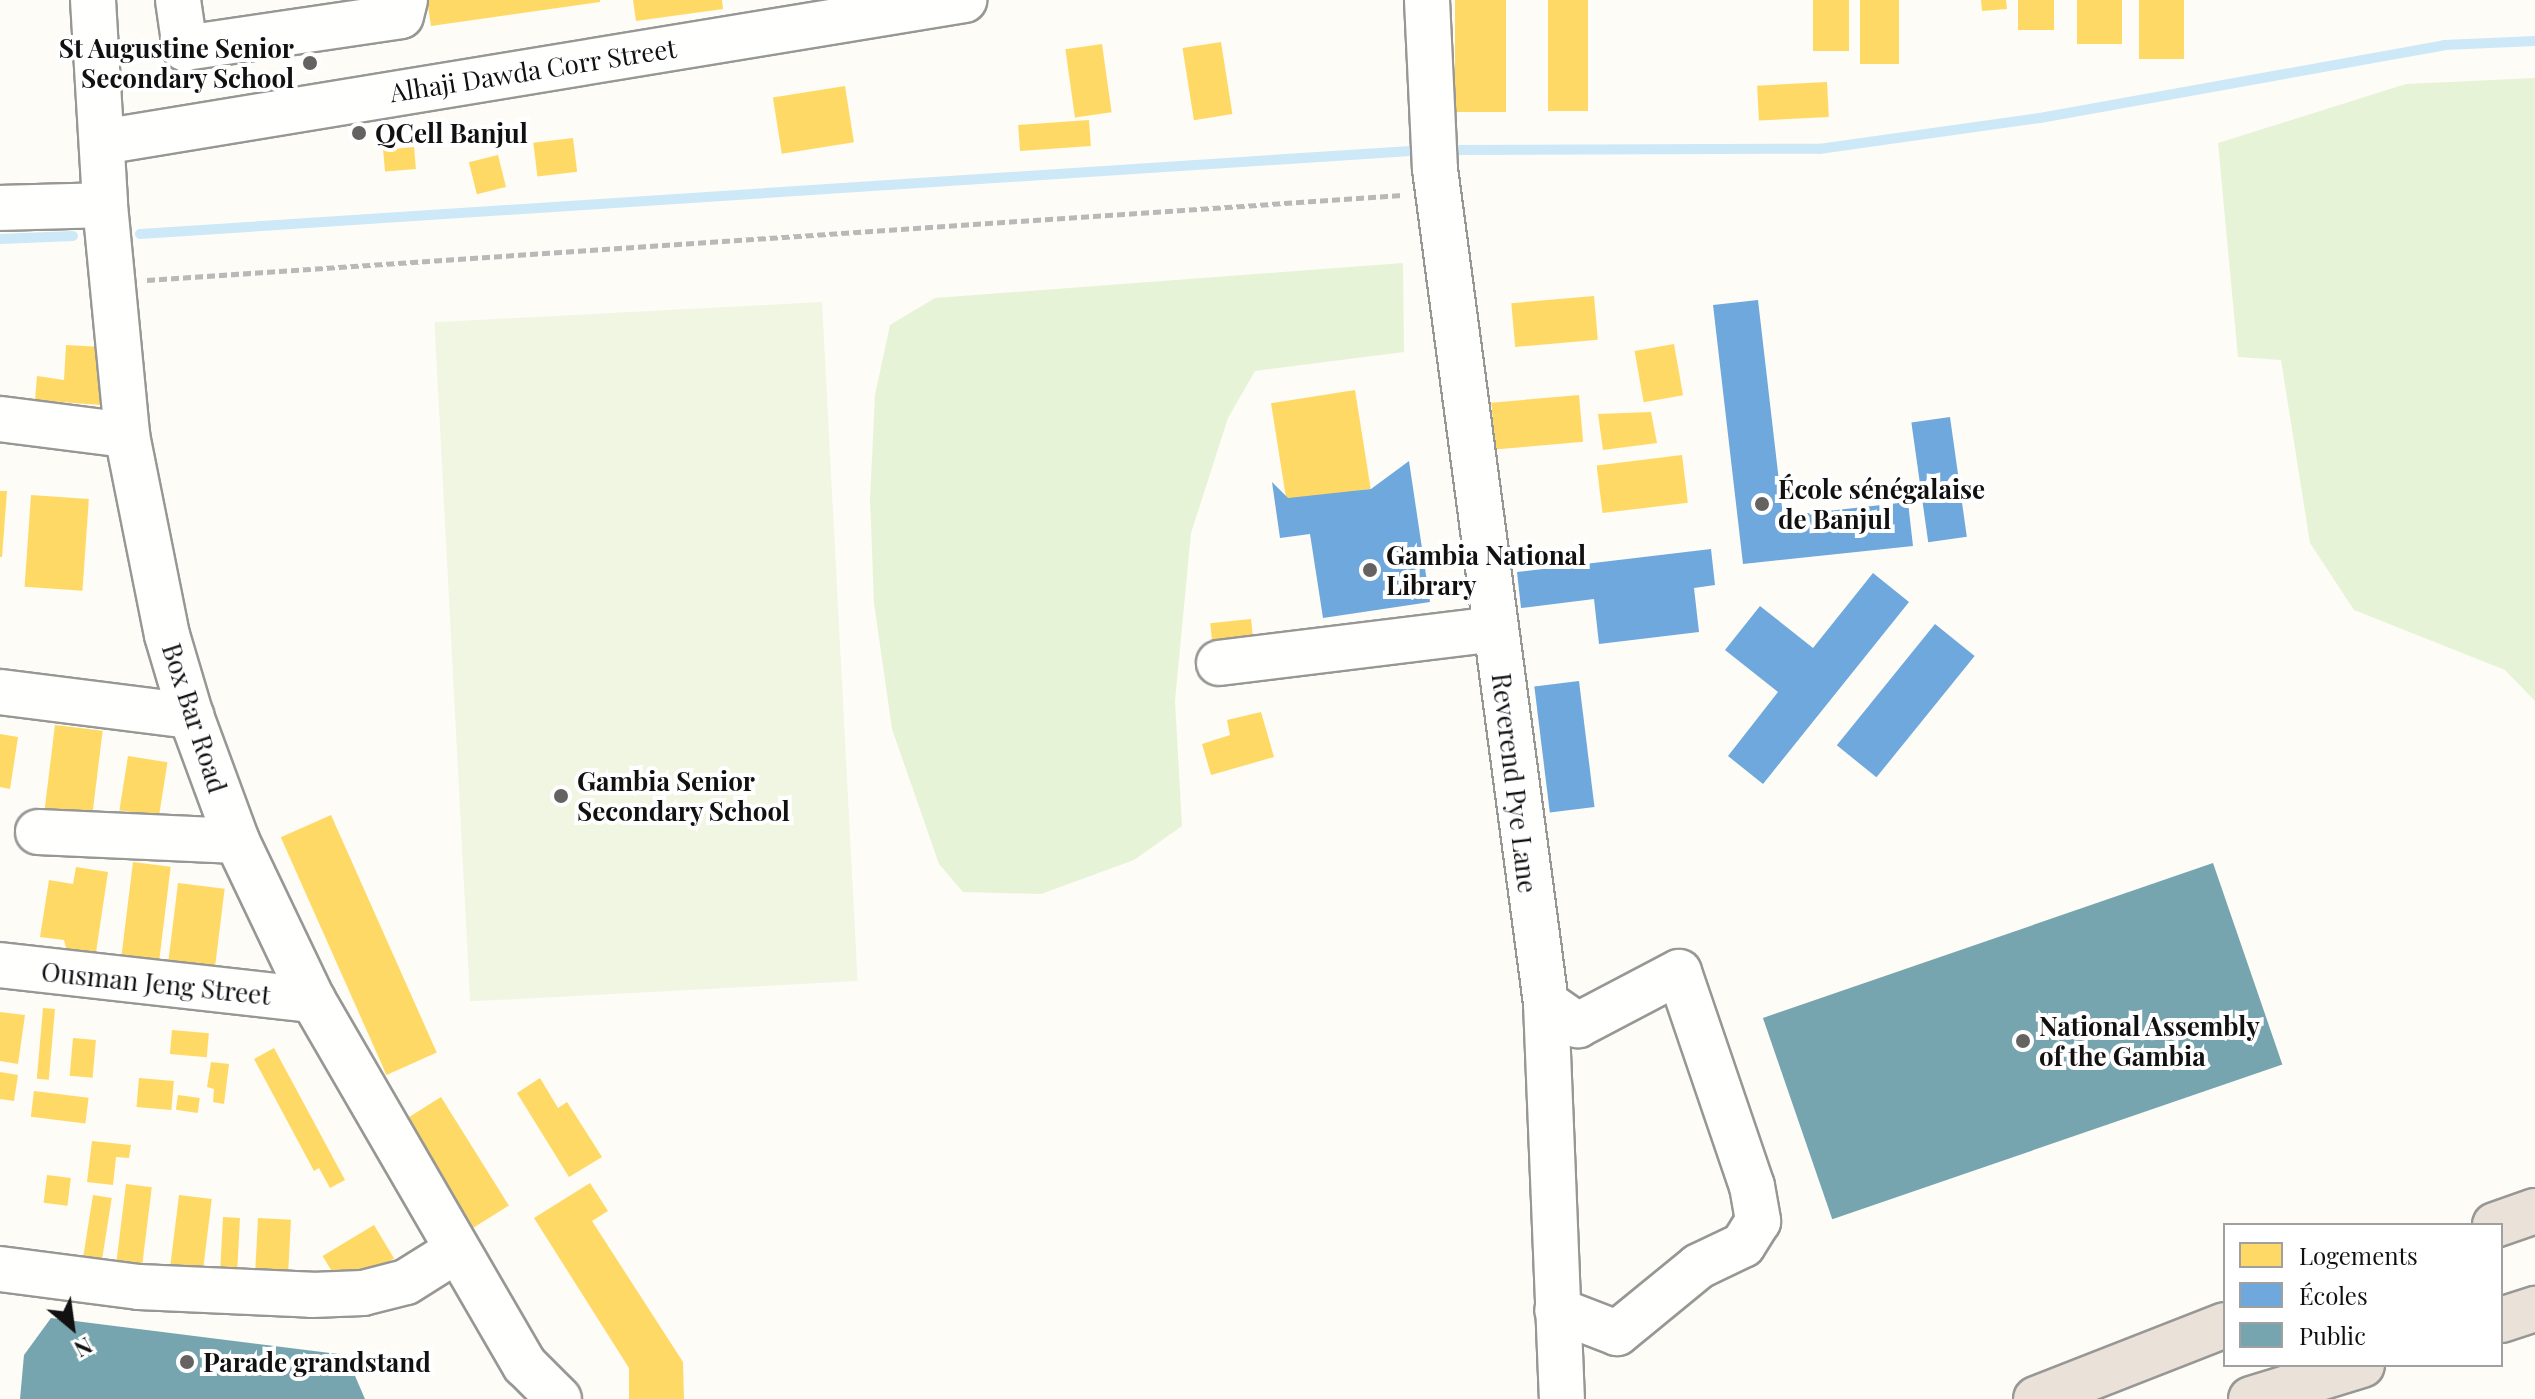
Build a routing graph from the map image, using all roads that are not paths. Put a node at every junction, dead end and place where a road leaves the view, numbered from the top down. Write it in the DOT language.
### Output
graph roads {
  1 [pos="93,0"];
  2 [pos="178,0"];
  3 [pos="405,0"];
  4 [pos="964,0"];
  5 [pos="1427,0"];
  6 [pos="102,142"];
  7 [pos="105,205"];
  8 [pos="0,208"];
  9 [pos="0,419"];
  10 [pos="127,435"];
  11 [pos="1495,629"];
  12 [pos="1219,663"];
  13 [pos="0,692"];
  14 [pos="191,716"];
  15 [pos="38,832"];
  16 [pos="237,841"];
  17 [pos="0,965"];
  18 [pos="313,1000"];
  19 [pos="1546,1003"];
  20 [pos="2535,1211"];
  21 [pos="2501,1223"];
  22 [pos="457,1250"];
  23 [pos="0,1269"];
  24 [pos="2535,1309"];
  25 [pos="1557,1310"];
  26 [pos="2503,1319"];
  27 [pos="2223,1326"];
  28 [pos="2350,1367"];
  29 [pos="525,1382"];
  30 [pos="559,1399"];
  31 [pos="1562,1399"];
  32 [pos="2036,1399"];
  33 [pos="2251,1399"];
  1 -- 6 [label="street, Box Bar Road"];
  2 -- 3 [label="street"];
  4 -- 6 [label="street, Alhaji Dawda Corr Street"];
  5 -- 11 [label="street, Reverend Pye Lane"];
  6 -- 7 [label="street, Box Bar Road"];
  7 -- 8 [label="street"];
  7 -- 10 [label="street, Box Bar Road"];
  9 -- 10 [label="street"];
  10 -- 14 [label="street, Box Bar Road"];
  11 -- 12 [label="street"];
  11 -- 19 [label="street, Reverend Pye Lane"];
  13 -- 14 [label="street"];
  14 -- 16 [label="street, Box Bar Road"];
  15 -- 16 [label="street"];
  16 -- 18 [label="street, Box Bar Road"];
  17 -- 18 [label="street, Ousman Jeng Street"];
  18 -- 22 [label="street, Box Bar Road"];
  19 -- 25 [label="street, Reverend Pye Lane"];
  19 -- 25 [label="street"];
  20 -- 21 [label="highway"];
  22 -- 23 [label="street"];
  22 -- 29 [label="street, Box Bar Road"];
  24 -- 26 [label="highway"];
  25 -- 31 [label="street, Reverend Pye Lane"];
  27 -- 32 [label="highway"];
  28 -- 33 [label="highway"];
  29 -- 30 [label="street, Box Bar Road"];
}
